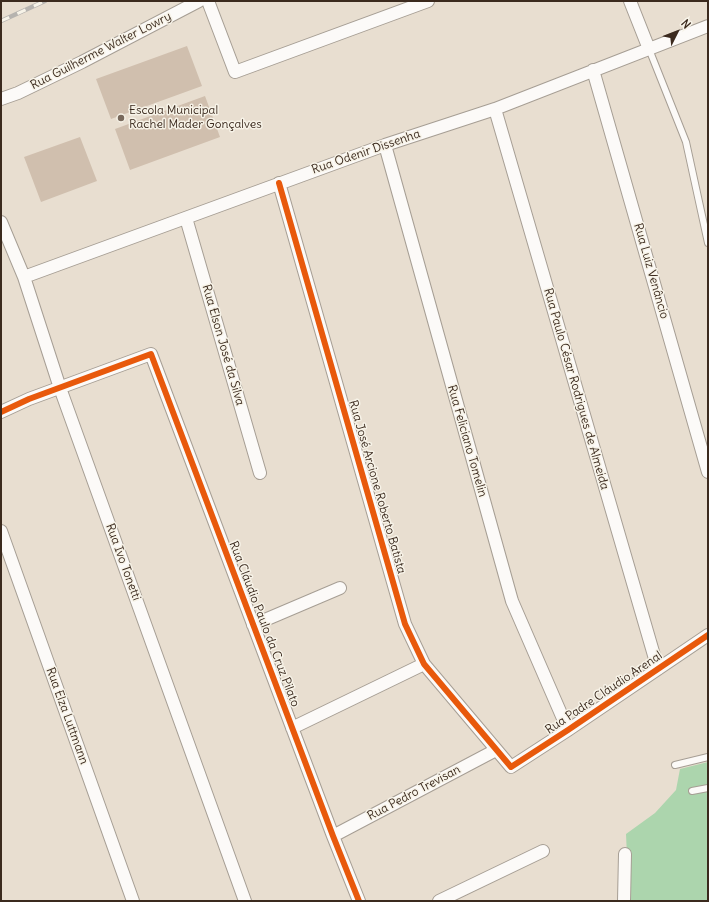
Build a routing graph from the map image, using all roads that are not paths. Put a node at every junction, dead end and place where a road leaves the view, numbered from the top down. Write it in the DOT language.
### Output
graph roads {
  1 [pos="199,1"];
  2 [pos="208,1"];
  3 [pos="428,1"];
  4 [pos="630,1"];
  5 [pos="708,26"];
  6 [pos="649,49"];
  7 [pos="593,70"];
  8 [pos="1,100"];
  9 [pos="495,109"];
  10 [pos="385,145"];
  11 [pos="279,183"];
  12 [pos="186,218"];
  13 [pos="1,222"];
  14 [pos="708,243"];
  15 [pos="24,277"];
  16 [pos="60,388"];
  17 [pos="1,412"];
  18 [pos="708,472"];
  19 [pos="260,473"];
  20 [pos="1,531"];
  21 [pos="340,588"];
  22 [pos="253,625"];
  23 [pos="708,636"];
  24 [pos="424,664"];
  25 [pos="658,670"];
  26 [pos="292,728"];
  27 [pos="568,730"];
  28 [pos="496,750"];
  29 [pos="708,757"];
  30 [pos="675,765"];
  31 [pos="511,767"];
  32 [pos="708,788"];
  33 [pos="692,791"];
  34 [pos="333,836"];
  35 [pos="543,850"];
  36 [pos="625,854"];
  37 [pos="133,901"];
  38 [pos="245,901"];
  39 [pos="359,901"];
  40 [pos="439,901"];
  41 [pos="624,901"];
  1 -- 8 [label="street, Rua Guilherme Walter Lowry"];
  2 -- 3 [label="street"];
  4 -- 6 [label="street"];
  5 -- 6 [label="street, Rua Odenir Dissenha"];
  6 -- 7 [label="street, Rua Odenir Dissenha"];
  6 -- 14 [label="lane"];
  7 -- 9 [label="street, Rua Odenir Dissenha"];
  7 -- 18 [label="street, Rua Luiz Venâncio"];
  9 -- 10 [label="street, Rua Odenir Dissenha"];
  9 -- 25 [label="street, Rua Paulo César Rodrigues de Almeida"];
  10 -- 11 [label="street, Rua Odenir Dissenha"];
  10 -- 27 [label="street, Rua Feliciano Tomelin"];
  11 -- 12 [label="street, Rua Odenir Dissenha"];
  11 -- 24 [label="street, Rua José Arcione Roberto Batista"];
  12 -- 15 [label="street, Rua Odenir Dissenha"];
  12 -- 19 [label="street, Rua Elson José da Silva"];
  13 -- 15 [label="street, Rua Ivo Tonetti"];
  15 -- 16 [label="street, Rua Ivo Tonetti"];
  16 -- 17 [label="street"];
  16 -- 22 [label="street, Rua Cláudio Paulo da Cruz Pilato"];
  16 -- 38 [label="street, Rua Ivo Tonetti"];
  20 -- 37 [label="street, Rua Elza Luttmann"];
  21 -- 22 [label="street"];
  22 -- 26 [label="street, Rua Cláudio Paulo da Cruz Pilato"];
  23 -- 25 [label="street, Rua Padre Cláudio Arenal"];
  24 -- 26 [label="street"];
  24 -- 28 [label="street, Rua José Arcione Roberto Batista"];
  25 -- 27 [label="street, Rua Padre Cláudio Arenal"];
  26 -- 34 [label="street, Rua Cláudio Paulo da Cruz Pilato"];
  27 -- 31 [label="street, Rua Padre Cláudio Arenal"];
  28 -- 31 [label="street, Rua José Arcione Roberto Batista"];
  28 -- 34 [label="street, Rua Pedro Trevisan"];
  29 -- 30 [label="lane"];
  32 -- 33 [label="lane"];
  34 -- 39 [label="street, Rua Cláudio Paulo da Cruz Pilato"];
  35 -- 40 [label="street"];
  36 -- 41 [label="street"];
}
